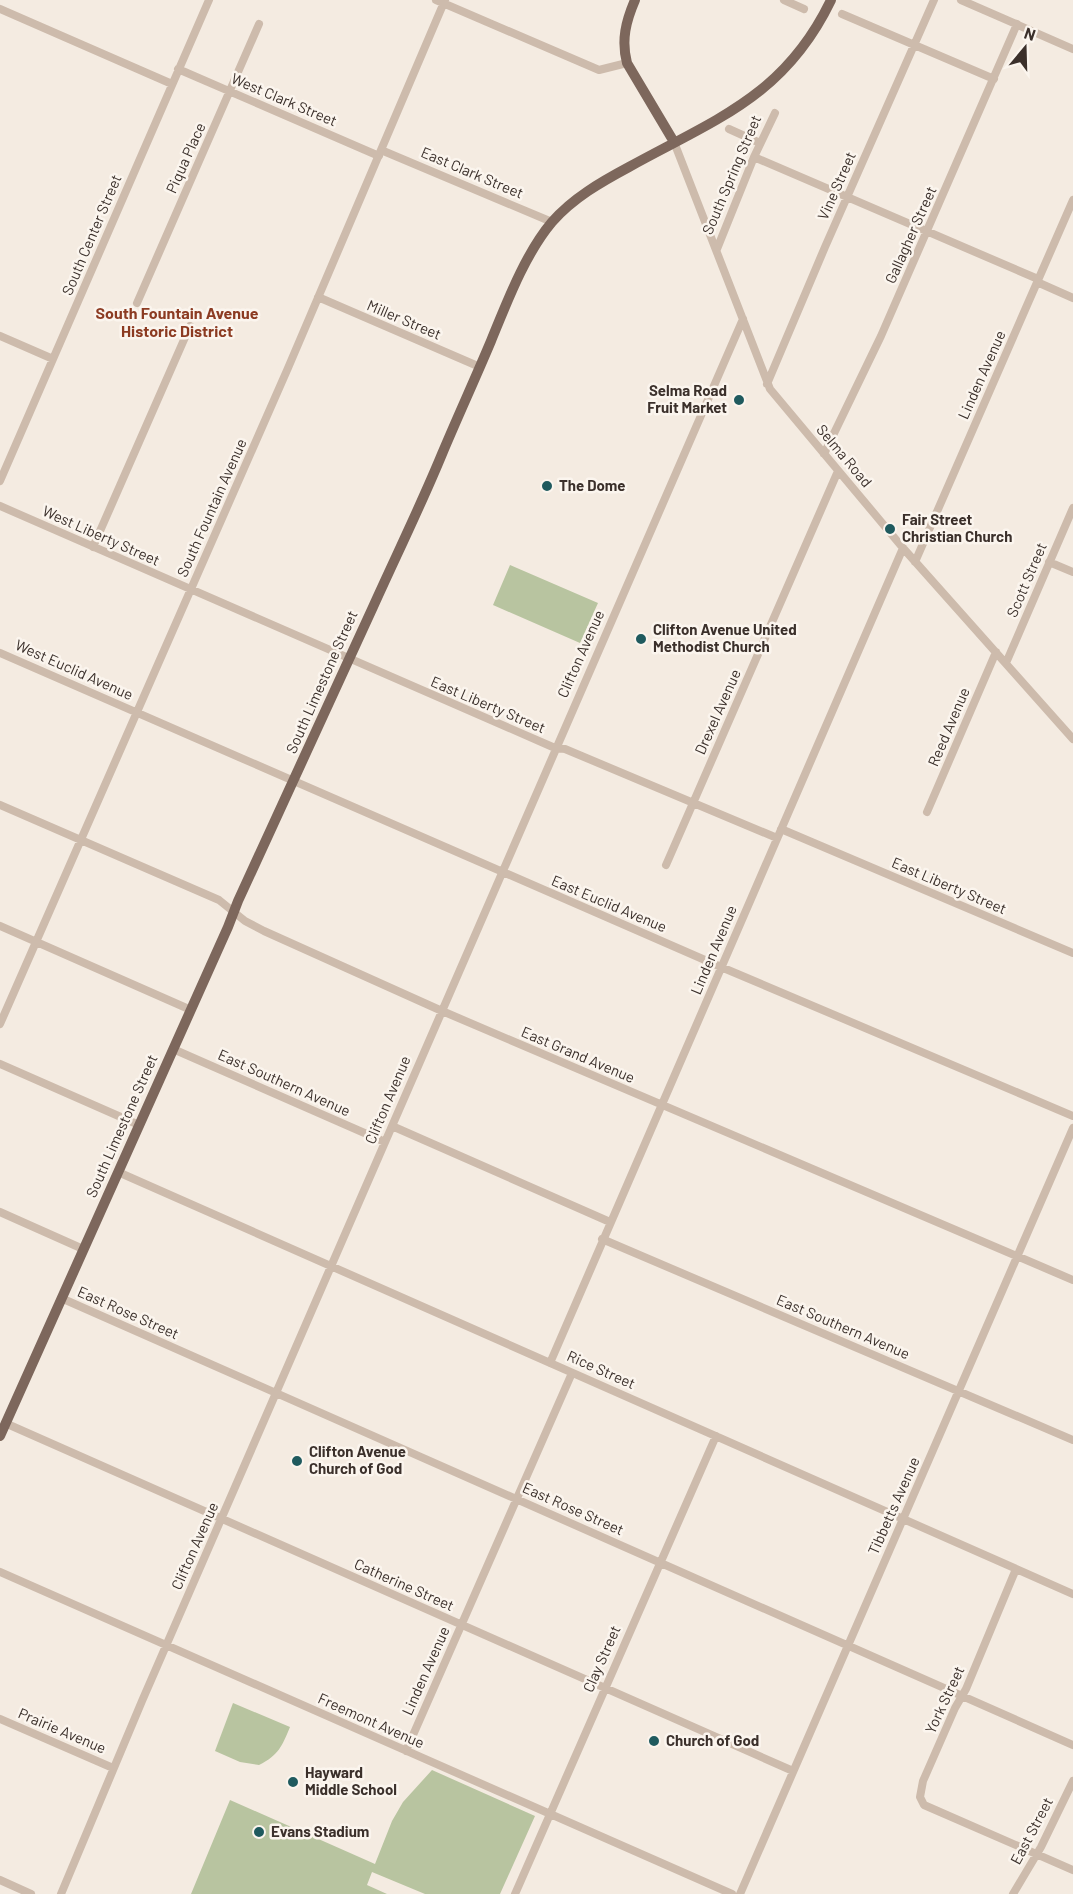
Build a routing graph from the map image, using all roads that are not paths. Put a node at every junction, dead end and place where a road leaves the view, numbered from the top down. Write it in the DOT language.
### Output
graph roads {
  1 [pos="209,0"];
  2 [pos="635,0"];
  3 [pos="784,0"];
  4 [pos="831,0"];
  5 [pos="934,0"];
  6 [pos="961,0"];
  7 [pos="441,1"];
  8 [pos="0,9"];
  9 [pos="804,9"];
  10 [pos="842,14"];
  11 [pos="259,24"];
  12 [pos="1017,24"];
  13 [pos="914,44"];
  14 [pos="1073,49"];
  15 [pos="627,63"];
  16 [pos="178,69"];
  17 [pos="994,79"];
  18 [pos="172,84"];
  19 [pos="230,91"];
  20 [pos="775,113"];
  21 [pos="729,129"];
  22 [pos="675,142"];
  23 [pos="760,143"];
  24 [pos="380,153"];
  25 [pos="754,157"];
  26 [pos="847,197"];
  27 [pos="1073,200"];
  28 [pos="552,222"];
  29 [pos="927,232"];
  30 [pos="717,249"];
  31 [pos="1038,281"];
  32 [pos="318,297"];
  33 [pos="1073,298"];
  34 [pos="137,303"];
  35 [pos="743,319"];
  36 [pos="190,326"];
  37 [pos="0,336"];
  38 [pos="53,359"];
  39 [pos="480,367"];
  40 [pos="767,384"];
  41 [pos="824,454"];
  42 [pos="838,471"];
  43 [pos="0,481"];
  44 [pos="0,506"];
  45 [pos="1073,508"];
  46 [pos="93,547"];
  47 [pos="903,548"];
  48 [pos="915,562"];
  49 [pos="1049,562"];
  50 [pos="1073,572"];
  51 [pos="191,590"];
  52 [pos="996,652"];
  53 [pos="0,653"];
  54 [pos="349,659"];
  55 [pos="1006,663"];
  56 [pos="136,713"];
  57 [pos="1073,739"];
  58 [pos="555,748"];
  59 [pos="294,782"];
  60 [pos="693,803"];
  61 [pos="0,805"];
  62 [pos="927,812"];
  63 [pos="779,833"];
  64 [pos="80,840"];
  65 [pos="666,865"];
  66 [pos="502,872"];
  67 [pos="233,912"];
  68 [pos="0,926"];
  69 [pos="36,942"];
  70 [pos="1073,953"];
  71 [pos="721,967"];
  72 [pos="191,1010"];
  73 [pos="442,1011"];
  74 [pos="0,1024"];
  75 [pos="173,1049"];
  76 [pos="0,1064"];
  77 [pos="661,1105"];
  78 [pos="1073,1116"];
  79 [pos="139,1125"];
  80 [pos="392,1126"];
  81 [pos="1073,1128"];
  82 [pos="385,1142"];
  83 [pos="118,1172"];
  84 [pos="0,1212"];
  85 [pos="610,1222"];
  86 [pos="602,1239"];
  87 [pos="83,1249"];
  88 [pos="1017,1257"];
  89 [pos="332,1266"];
  90 [pos="1073,1280"];
  91 [pos="61,1298"];
  92 [pos="550,1363"];
  93 [pos="572,1372"];
  94 [pos="959,1391"];
  95 [pos="277,1393"];
  96 [pos="6,1423"];
  97 [pos="0,1436"];
  98 [pos="716,1436"];
  99 [pos="1073,1440"];
  100 [pos="516,1499"];
  101 [pos="222,1519"];
  102 [pos="903,1519"];
  103 [pos="659,1562"];
  104 [pos="1016,1569"];
  105 [pos="0,1572"];
  106 [pos="1073,1594"];
  107 [pos="461,1624"];
  108 [pos="166,1645"];
  109 [pos="848,1645"];
  110 [pos="604,1688"];
  111 [pos="962,1696"];
  112 [pos="0,1719"];
  113 [pos="1073,1745"];
  114 [pos="405,1750"];
  115 [pos="113,1768"];
  116 [pos="793,1771"];
  117 [pos="1073,1780"];
  118 [pos="550,1814"];
  119 [pos="1037,1854"];
  120 [pos="1073,1870"];
  121 [pos="0,1880"];
  122 [pos="32,1894"];
  123 [pos="61,1894"];
  124 [pos="515,1894"];
  125 [pos="732,1894"];
  126 [pos="740,1894"];
  127 [pos="1014,1894"];
  1 -- 16 [label="street, South Center Street"];
  2 -- 15 [label="main road"];
  3 -- 9 [label="street"];
  4 -- 22 [label="main road, South Spring Street"];
  5 -- 13 [label="street, Vine Street"];
  6 -- 12 [label="street"];
  7 -- 15 [label="street"];
  7 -- 24 [label="street, South Fountain Avenue"];
  8 -- 18 [label="street"];
  10 -- 13 [label="street"];
  11 -- 19 [label="street, Piqua Place"];
  12 -- 14 [label="street"];
  12 -- 17 [label="street, Gallagher Street"];
  13 -- 17 [label="street"];
  13 -- 26 [label="street, Vine Street"];
  15 -- 22 [label="main road"];
  16 -- 18 [label="street, South Center Street"];
  16 -- 19 [label="street, West Clark Street"];
  17 -- 29 [label="street, Gallagher Street"];
  18 -- 38 [label="street, South Center Street"];
  19 -- 24 [label="street, West Clark Street"];
  19 -- 34 [label="street, Piqua Place"];
  20 -- 23 [label="street, South Spring Street"];
  21 -- 23 [label="street"];
  22 -- 28 [label="main road, South Limestone Street"];
  22 -- 30 [label="street, Selma Road"];
  23 -- 25 [label="street, South Spring Street"];
  24 -- 28 [label="street, East Clark Street"];
  24 -- 32 [label="street, South Fountain Avenue"];
  25 -- 26 [label="street"];
  25 -- 30 [label="street, South Spring Street"];
  26 -- 29 [label="street"];
  26 -- 40 [label="street, Vine Street"];
  27 -- 31 [label="street, Linden Avenue"];
  28 -- 39 [label="main road, South Limestone Street"];
  29 -- 31 [label="street"];
  29 -- 41 [label="street, Gallagher Street"];
  30 -- 35 [label="street, Selma Road"];
  31 -- 33 [label="street"];
  31 -- 48 [label="street, Linden Avenue"];
  32 -- 39 [label="street, Miller Street"];
  32 -- 51 [label="street, South Fountain Avenue"];
  35 -- 40 [label="street, Selma Road"];
  35 -- 58 [label="street, Clifton Avenue"];
  36 -- 46 [label="street"];
  37 -- 38 [label="street"];
  38 -- 43 [label="street, South Center Street"];
  39 -- 54 [label="main road, South Limestone Street"];
  40 -- 41 [label="street, Selma Road"];
  41 -- 42 [label="street, Selma Road"];
  42 -- 47 [label="street, Selma Road"];
  42 -- 60 [label="street, Drexel Avenue"];
  44 -- 46 [label="street, West Liberty Street"];
  45 -- 49 [label="street, Scott Street"];
  46 -- 51 [label="street, West Liberty Street"];
  47 -- 48 [label="street, Selma Road"];
  47 -- 63 [label="street, Linden Avenue"];
  48 -- 52 [label="street, Selma Road"];
  49 -- 50 [label="street"];
  49 -- 55 [label="street, Scott Street"];
  51 -- 54 [label="street, East Liberty Street"];
  51 -- 56 [label="street, South Fountain Avenue"];
  52 -- 55 [label="street, Selma Road"];
  52 -- 62 [label="street, Reed Avenue"];
  53 -- 56 [label="street, West Euclid Avenue"];
  54 -- 58 [label="street, East Liberty Street"];
  54 -- 59 [label="main road, South Limestone Street"];
  55 -- 57 [label="street, Selma Road"];
  56 -- 59 [label="street, East Euclid Avenue"];
  56 -- 64 [label="street, South Fountain Avenue"];
  58 -- 60 [label="street, East Liberty Street"];
  58 -- 66 [label="street, Clifton Avenue"];
  59 -- 66 [label="street, East Euclid Avenue"];
  59 -- 67 [label="main road, South Limestone Street"];
  60 -- 63 [label="street, East Liberty Street"];
  60 -- 65 [label="street, Drexel Avenue"];
  61 -- 64 [label="street, East Grand Avenue"];
  63 -- 70 [label="street, East Liberty Street"];
  63 -- 71 [label="street, Linden Avenue"];
  64 -- 67 [label="street, East Grand Avenue"];
  64 -- 69 [label="street, South Fountain Avenue"];
  66 -- 71 [label="street, East Euclid Avenue"];
  66 -- 73 [label="street, Clifton Avenue"];
  67 -- 72 [label="main road, South Limestone Street"];
  67 -- 73 [label="street, East Grand Avenue"];
  68 -- 69 [label="street"];
  69 -- 72 [label="street"];
  69 -- 74 [label="street, South Fountain Avenue"];
  71 -- 77 [label="street, Linden Avenue"];
  71 -- 78 [label="street, East Euclid Avenue"];
  72 -- 75 [label="main road, South Limestone Street"];
  73 -- 77 [label="street, East Grand Avenue"];
  73 -- 80 [label="street, Clifton Avenue"];
  75 -- 79 [label="main road, South Limestone Street"];
  75 -- 82 [label="street, East Southern Avenue"];
  76 -- 79 [label="street"];
  77 -- 85 [label="street, Linden Avenue"];
  77 -- 88 [label="street, East Grand Avenue"];
  79 -- 83 [label="main road, South Limestone Street"];
  80 -- 82 [label="street, Clifton Avenue"];
  80 -- 85 [label="street"];
  81 -- 88 [label="street, Tibbetts Avenue"];
  82 -- 89 [label="street, Clifton Avenue"];
  83 -- 87 [label="main road, South Limestone Street"];
  83 -- 89 [label="street, Rice Street"];
  84 -- 87 [label="street"];
  85 -- 86 [label="street, Linden Avenue"];
  86 -- 92 [label="street, Linden Avenue"];
  86 -- 94 [label="street, East Southern Avenue"];
  87 -- 91 [label="main road, South Limestone Street"];
  88 -- 90 [label="street, East Grand Avenue"];
  88 -- 94 [label="street, Tibbetts Avenue"];
  89 -- 92 [label="street, Rice Street"];
  89 -- 95 [label="street, Clifton Avenue"];
  91 -- 95 [label="street, East Rose Street"];
  91 -- 96 [label="main road, South Limestone Street"];
  92 -- 93 [label="street, Rice Street"];
  93 -- 98 [label="street, Rice Street"];
  93 -- 100 [label="street, Linden Avenue"];
  94 -- 99 [label="street, East Southern Avenue"];
  94 -- 102 [label="street, Tibbetts Avenue"];
  95 -- 100 [label="street, East Rose Street"];
  95 -- 101 [label="street, Clifton Avenue"];
  96 -- 97 [label="main road, South Limestone Street"];
  96 -- 101 [label="street, Catherine Street"];
  98 -- 102 [label="street, Rice Street"];
  98 -- 103 [label="street, Clay Street"];
  100 -- 103 [label="street, East Rose Street"];
  100 -- 107 [label="street, Linden Avenue"];
  101 -- 107 [label="street, Catherine Street"];
  101 -- 108 [label="street, Clifton Avenue"];
  102 -- 104 [label="street, Rice Street"];
  102 -- 109 [label="street, Tibbetts Avenue"];
  103 -- 109 [label="street, East Rose Street"];
  103 -- 110 [label="street, Clay Street"];
  104 -- 106 [label="street, Rice Street"];
  104 -- 111 [label="street, York Street"];
  105 -- 108 [label="street, Freemont Avenue"];
  107 -- 110 [label="street, Catherine Street"];
  107 -- 114 [label="street, Linden Avenue"];
  108 -- 114 [label="street, Freemont Avenue"];
  108 -- 115 [label="street, Clifton Avenue"];
  109 -- 111 [label="street, East Rose Street"];
  109 -- 116 [label="street, Tibbetts Avenue"];
  110 -- 116 [label="street, Catherine Street"];
  110 -- 118 [label="street, Clay Street"];
  111 -- 113 [label="street, East Rose Street"];
  111 -- 119 [label="street, York Street"];
  112 -- 115 [label="street, Prairie Avenue"];
  114 -- 118 [label="street, Freemont Avenue"];
  115 -- 123 [label="street, Clifton Avenue"];
  116 -- 126 [label="street, Tibbetts Avenue"];
  117 -- 119 [label="street, East Street"];
  118 -- 124 [label="street, Clay Street"];
  118 -- 125 [label="street, Freemont Avenue"];
  119 -- 120 [label="street"];
  119 -- 127 [label="street, East Street"];
  121 -- 122 [label="street"];
}
